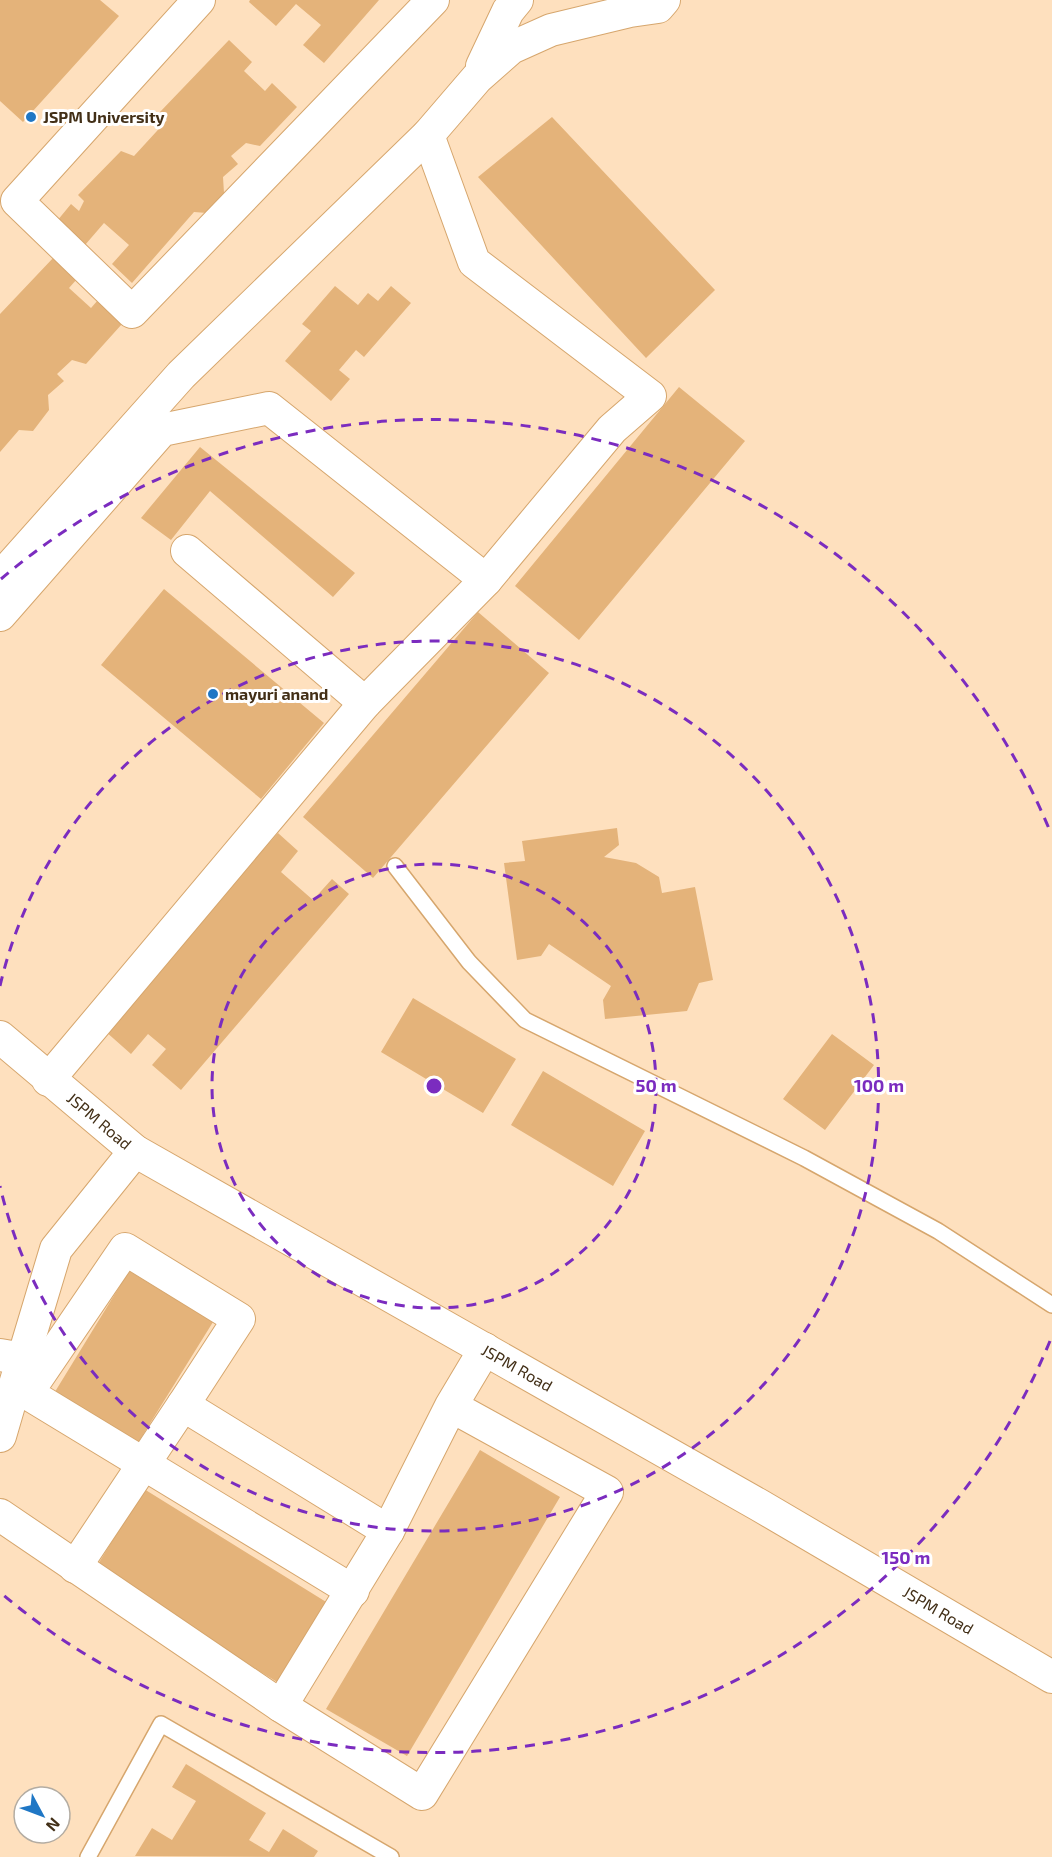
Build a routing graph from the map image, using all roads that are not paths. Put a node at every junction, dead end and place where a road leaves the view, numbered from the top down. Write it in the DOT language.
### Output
graph roads {
  1 [pos="200,0"];
  2 [pos="433,0"];
  3 [pos="517,0"];
  4 [pos="668,2"];
  5 [pos="477,78"];
  6 [pos="428,135"];
  7 [pos="187,551"];
  8 [pos="0,578"];
  9 [pos="486,580"];
  10 [pos="0,615"];
  11 [pos="365,703"];
  12 [pos="395,866"];
  13 [pos="0,1037"];
  14 [pos="48,1080"];
  15 [pos="135,1151"];
  16 [pos="1052,1305"];
  17 [pos="485,1349"];
  18 [pos="16,1373"];
  19 [pos="183,1405"];
  20 [pos="451,1406"];
  21 [pos="0,1436"];
  22 [pos="142,1463"];
  23 [pos="0,1515"];
  24 [pos="388,1531"];
  25 [pos="75,1567"];
  26 [pos="353,1591"];
  27 [pos="1052,1677"];
  28 [pos="282,1706"];
  29 [pos="88,1857"];
  30 [pos="391,1857"];
  1 -- 2 [label="street"];
  3 -- 5 [label="street"];
  4 -- 5 [label="street"];
  5 -- 6 [label="street"];
  6 -- 8 [label="street"];
  6 -- 9 [label="street"];
  7 -- 11 [label="street"];
  9 -- 10 [label="street"];
  9 -- 11 [label="street"];
  11 -- 14 [label="street"];
  12 -- 16 [label="lane"];
  13 -- 14 [label="street, JSPM Road"];
  14 -- 15 [label="street, JSPM Road"];
  15 -- 17 [label="street, JSPM Road"];
  15 -- 18 [label="street"];
  17 -- 20 [label="street"];
  17 -- 27 [label="street, JSPM Road"];
  18 -- 19 [label="street"];
  18 -- 21 [label="street"];
  18 -- 22 [label="street"];
  19 -- 22 [label="street"];
  19 -- 24 [label="street"];
  20 -- 24 [label="street"];
  20 -- 28 [label="street"];
  22 -- 25 [label="street"];
  22 -- 26 [label="street"];
  23 -- 25 [label="street"];
  24 -- 26 [label="street"];
  25 -- 28 [label="street"];
  26 -- 28 [label="street"];
  29 -- 30 [label="lane"];
}
